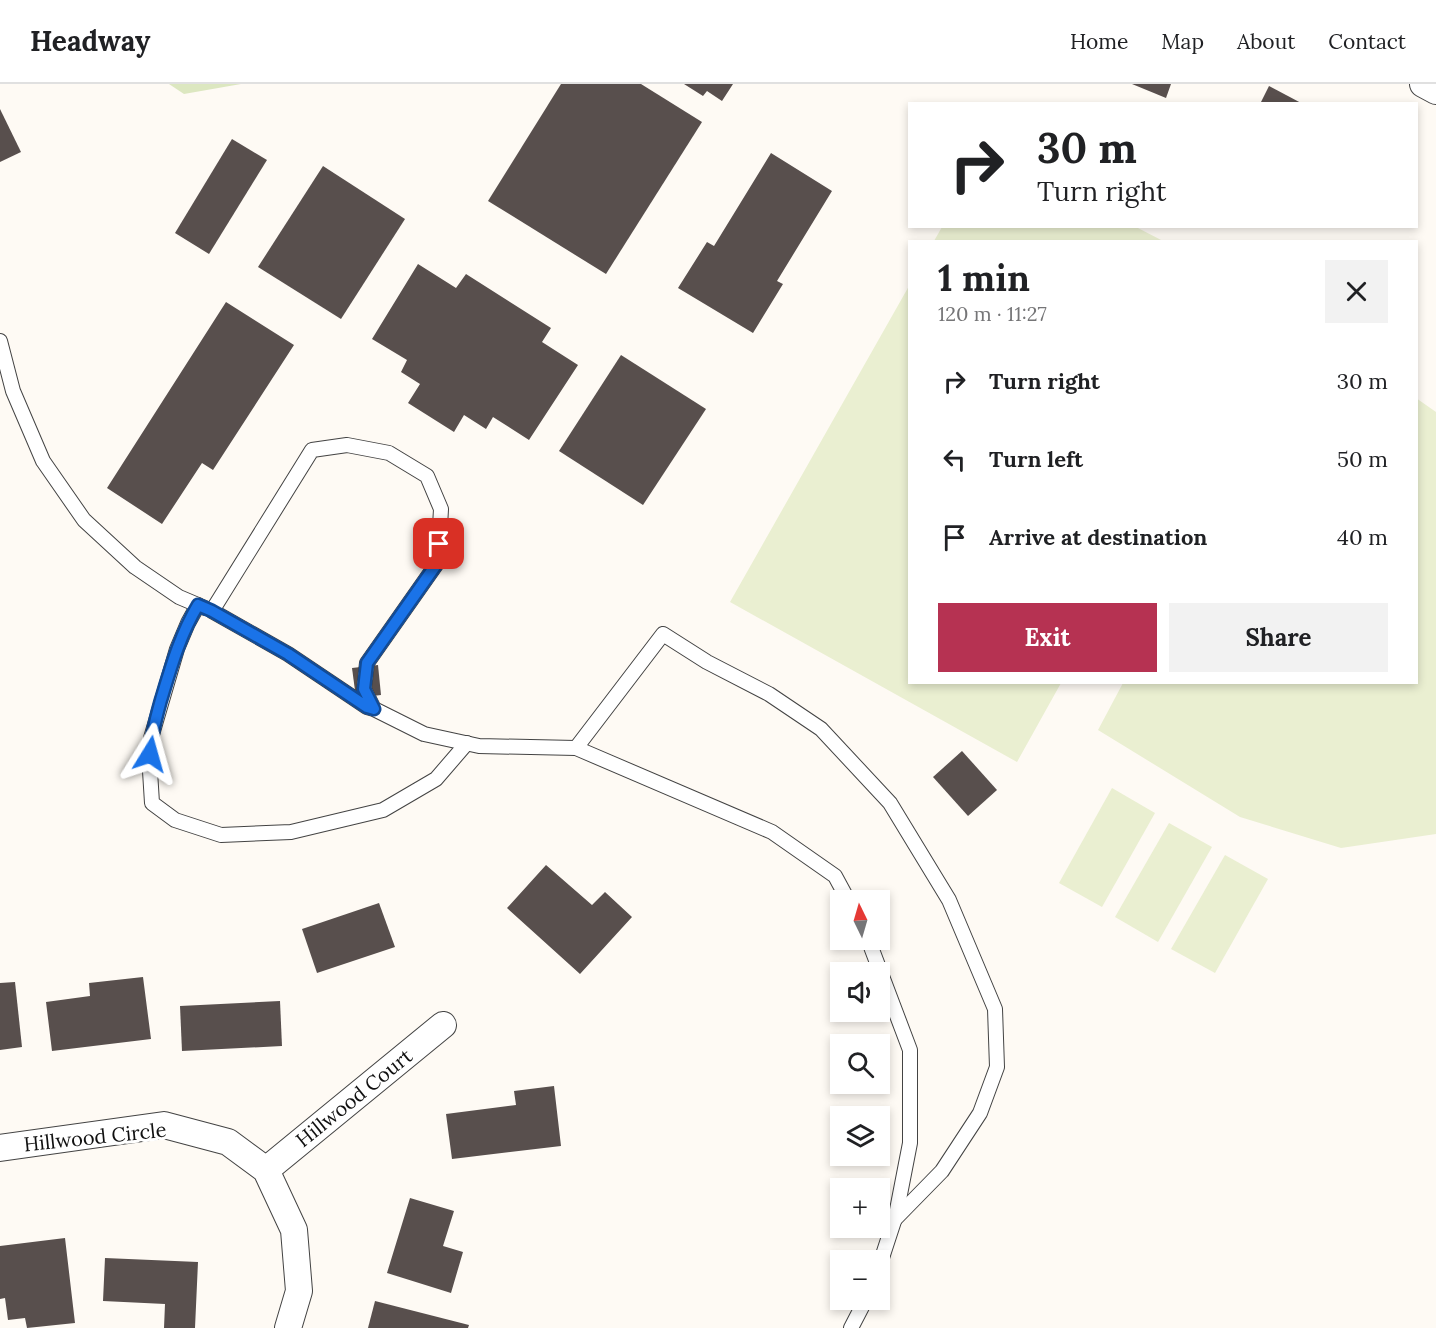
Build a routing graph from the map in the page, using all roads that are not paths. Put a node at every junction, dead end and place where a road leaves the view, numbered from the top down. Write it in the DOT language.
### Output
graph roads {
  1 [pos="1423,84"];
  2 [pos="1436,91"];
  3 [pos="0,341"];
  4 [pos="198,605"];
  5 [pos="212,611"];
  6 [pos="374,709"];
  7 [pos="467,743"];
  8 [pos="576,748"];
  9 [pos="843,890"];
  10 [pos="871,950"];
  11 [pos="442,1025"];
  12 [pos="0,1148"];
  13 [pos="266,1170"];
  14 [pos="895,1219"];
  15 [pos="885,1250"];
  16 [pos="860,1310"];
  17 [pos="288,1328"];
  18 [pos="851,1328"];
  1 -- 2 [label="street"];
  3 -- 4 [label="lane"];
  4 -- 5 [label="lane"];
  4 -- 7 [label="lane"];
  5 -- 6 [label="lane"];
  5 -- 6 [label="lane"];
  6 -- 7 [label="lane"];
  7 -- 8 [label="lane"];
  8 -- 9 [label="lane"];
  8 -- 14 [label="lane"];
  10 -- 14 [label="lane"];
  11 -- 13 [label="street, Hillwood Court"];
  12 -- 13 [label="street, Hillwood Circle"];
  13 -- 17 [label="street, Hillwood Circle"];
  14 -- 15 [label="lane"];
  16 -- 18 [label="lane"];
}
